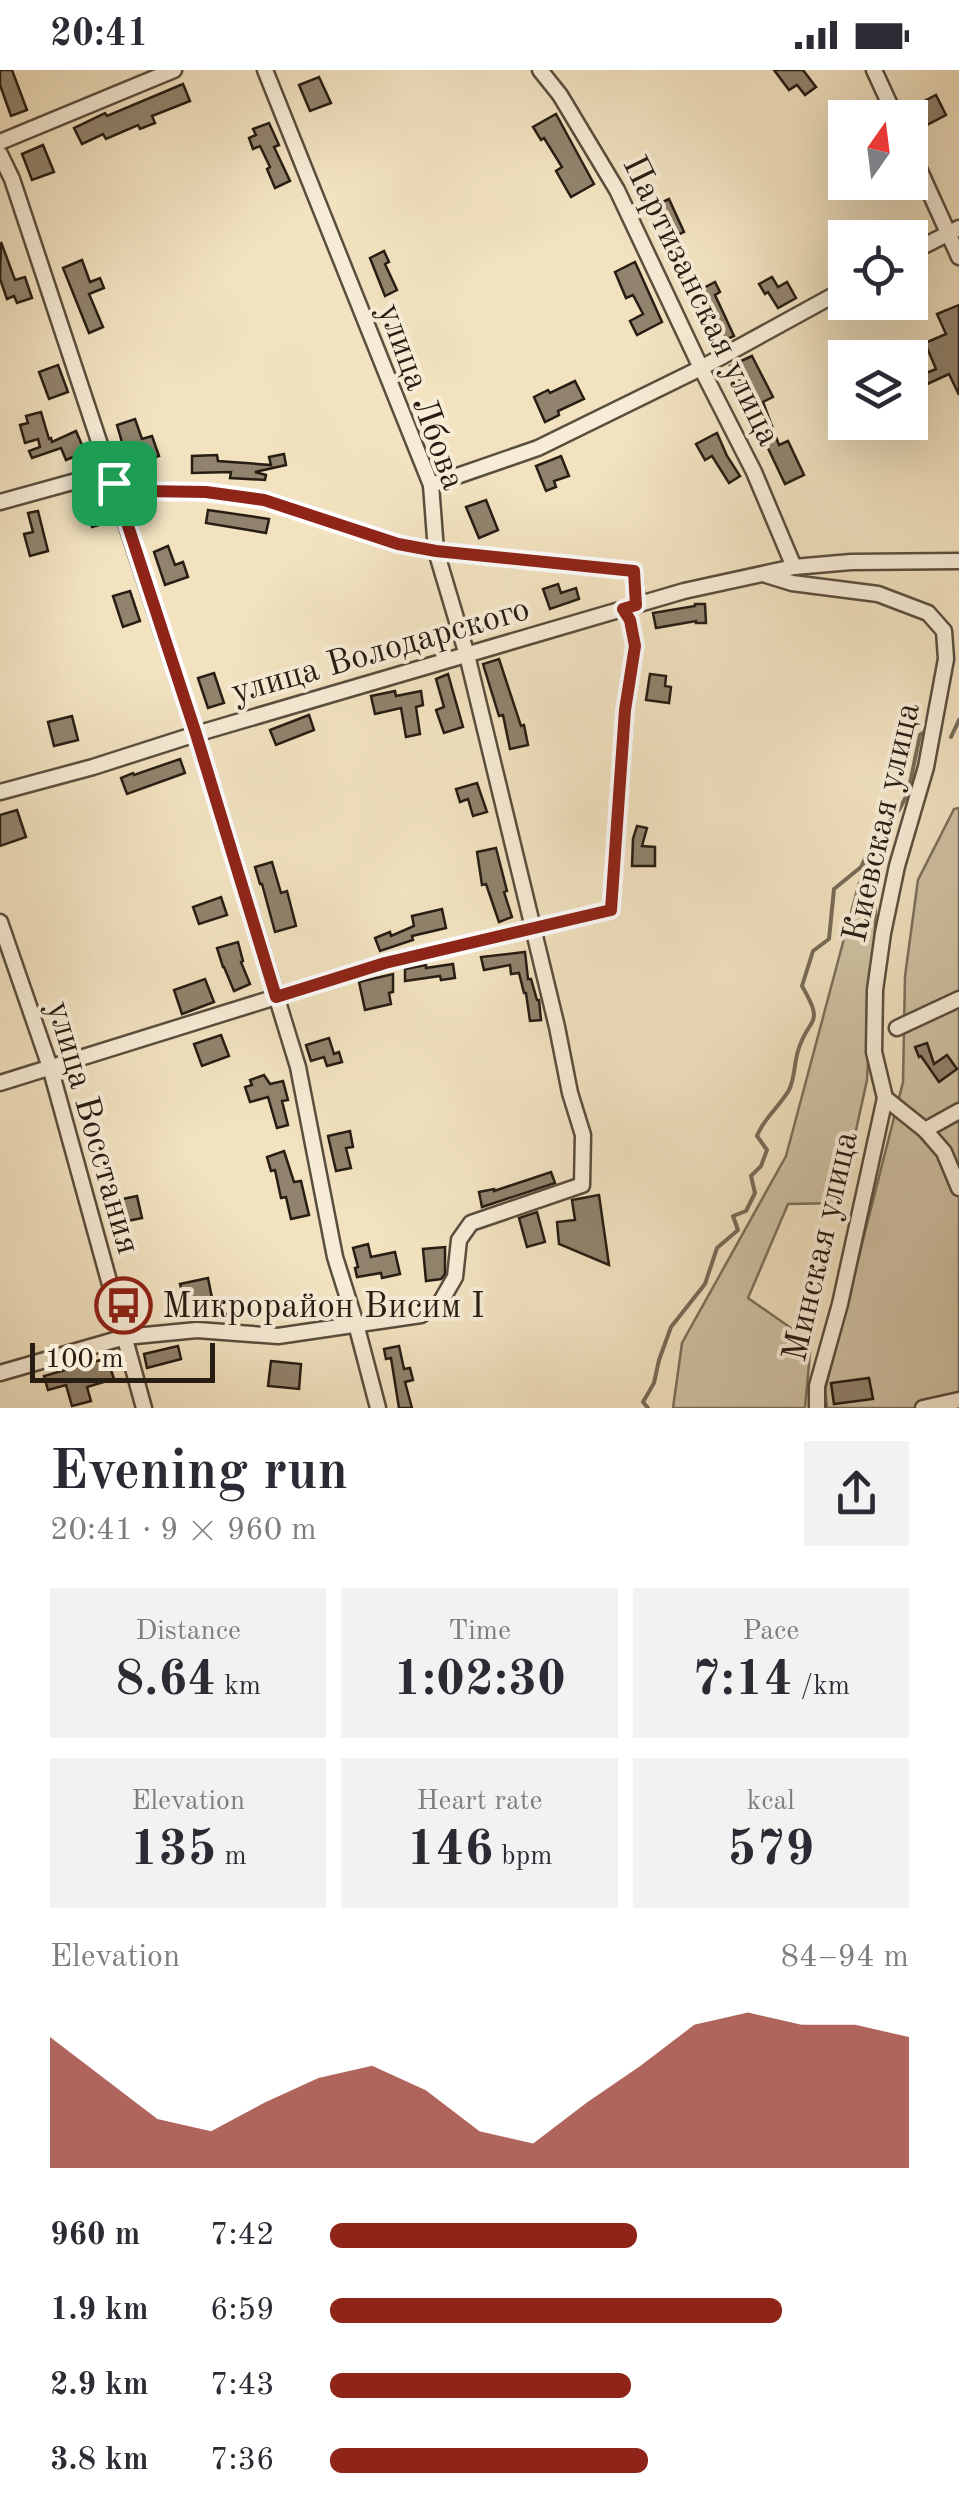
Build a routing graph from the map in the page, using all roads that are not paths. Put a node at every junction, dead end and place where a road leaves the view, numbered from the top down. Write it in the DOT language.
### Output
graph roads {
  1 [pos="174,70"];
  2 [pos="265,70"];
  3 [pos="540,70"];
  4 [pos="874,70"];
  5 [pos="888,100"];
  6 [pos="0,142"];
  7 [pos="0,154"];
  8 [pos="928,183"];
  9 [pos="953,230"];
  10 [pos="928,243"];
  11 [pos="959,257"];
  12 [pos="828,297"];
  13 [pos="701,368"];
  14 [pos="114,483"];
  15 [pos="431,485"];
  16 [pos="0,502"];
  17 [pos="959,546"];
  18 [pos="436,551"];
  19 [pos="954,561"];
  20 [pos="794,568"];
  21 [pos="765,575"];
  22 [pos="630,607"];
  23 [pos="468,656"];
  24 [pos="196,734"];
  25 [pos="0,792"];
  26 [pos="0,922"];
  27 [pos="533,926"];
  28 [pos="276,997"];
  29 [pos="959,1000"];
  30 [pos="897,1028"];
  31 [pos="50,1067"];
  32 [pos="0,1083"];
  33 [pos="885,1098"];
  34 [pos="959,1111"];
  35 [pos="925,1130"];
  36 [pos="959,1188"];
  37 [pos="356,1324"];
  38 [pos="125,1337"];
  39 [pos="0,1373"];
  40 [pos="959,1400"];
  41 [pos="144,1408"];
  42 [pos="378,1408"];
  43 [pos="816,1408"];
  44 [pos="923,1408"];
  1 -- 6 [label="street"];
  2 -- 15 [label="street, улица Лбова"];
  3 -- 13 [label="street, Партизанская улица"];
  4 -- 5 [label="street"];
  7 -- 14 [label="street"];
  8 -- 9 [label="street"];
  9 -- 10 [label="street"];
  9 -- 11 [label="street"];
  12 -- 13 [label="street"];
  13 -- 15 [label="street"];
  13 -- 20 [label="street, Партизанская улица"];
  14 -- 16 [label="street"];
  14 -- 18 [label="street"];
  14 -- 24 [label="street"];
  15 -- 18 [label="street, улица Лбова"];
  17 -- 19 [label="street"];
  18 -- 22 [label="street"];
  18 -- 23 [label="street, улица Лбова"];
  19 -- 20 [label="street, улица Володарского"];
  20 -- 21 [label="street, улица Володарского"];
  21 -- 22 [label="street, улица Володарского"];
  21 -- 33 [label="street, Киевская улица"];
  22 -- 23 [label="street, улица Володарского"];
  22 -- 27 [label="street"];
  23 -- 24 [label="street, улица Володарского"];
  23 -- 27 [label="street, улица Лбова"];
  24 -- 25 [label="street, улица Володарского"];
  24 -- 28 [label="street"];
  26 -- 31 [label="street, улица Восстания"];
  27 -- 28 [label="street"];
  27 -- 37 [label="street, улица Лбова"];
  28 -- 31 [label="street"];
  28 -- 37 [label="street"];
  29 -- 30 [label="street"];
  31 -- 32 [label="street"];
  31 -- 38 [label="street, улица Восстания"];
  33 -- 35 [label="street"];
  33 -- 43 [label="street, Минская улица"];
  34 -- 35 [label="street"];
  35 -- 36 [label="street"];
  37 -- 38 [label="street"];
  37 -- 42 [label="street"];
  38 -- 39 [label="street"];
  38 -- 41 [label="street, улица Восстания"];
  40 -- 44 [label="street"];
}
